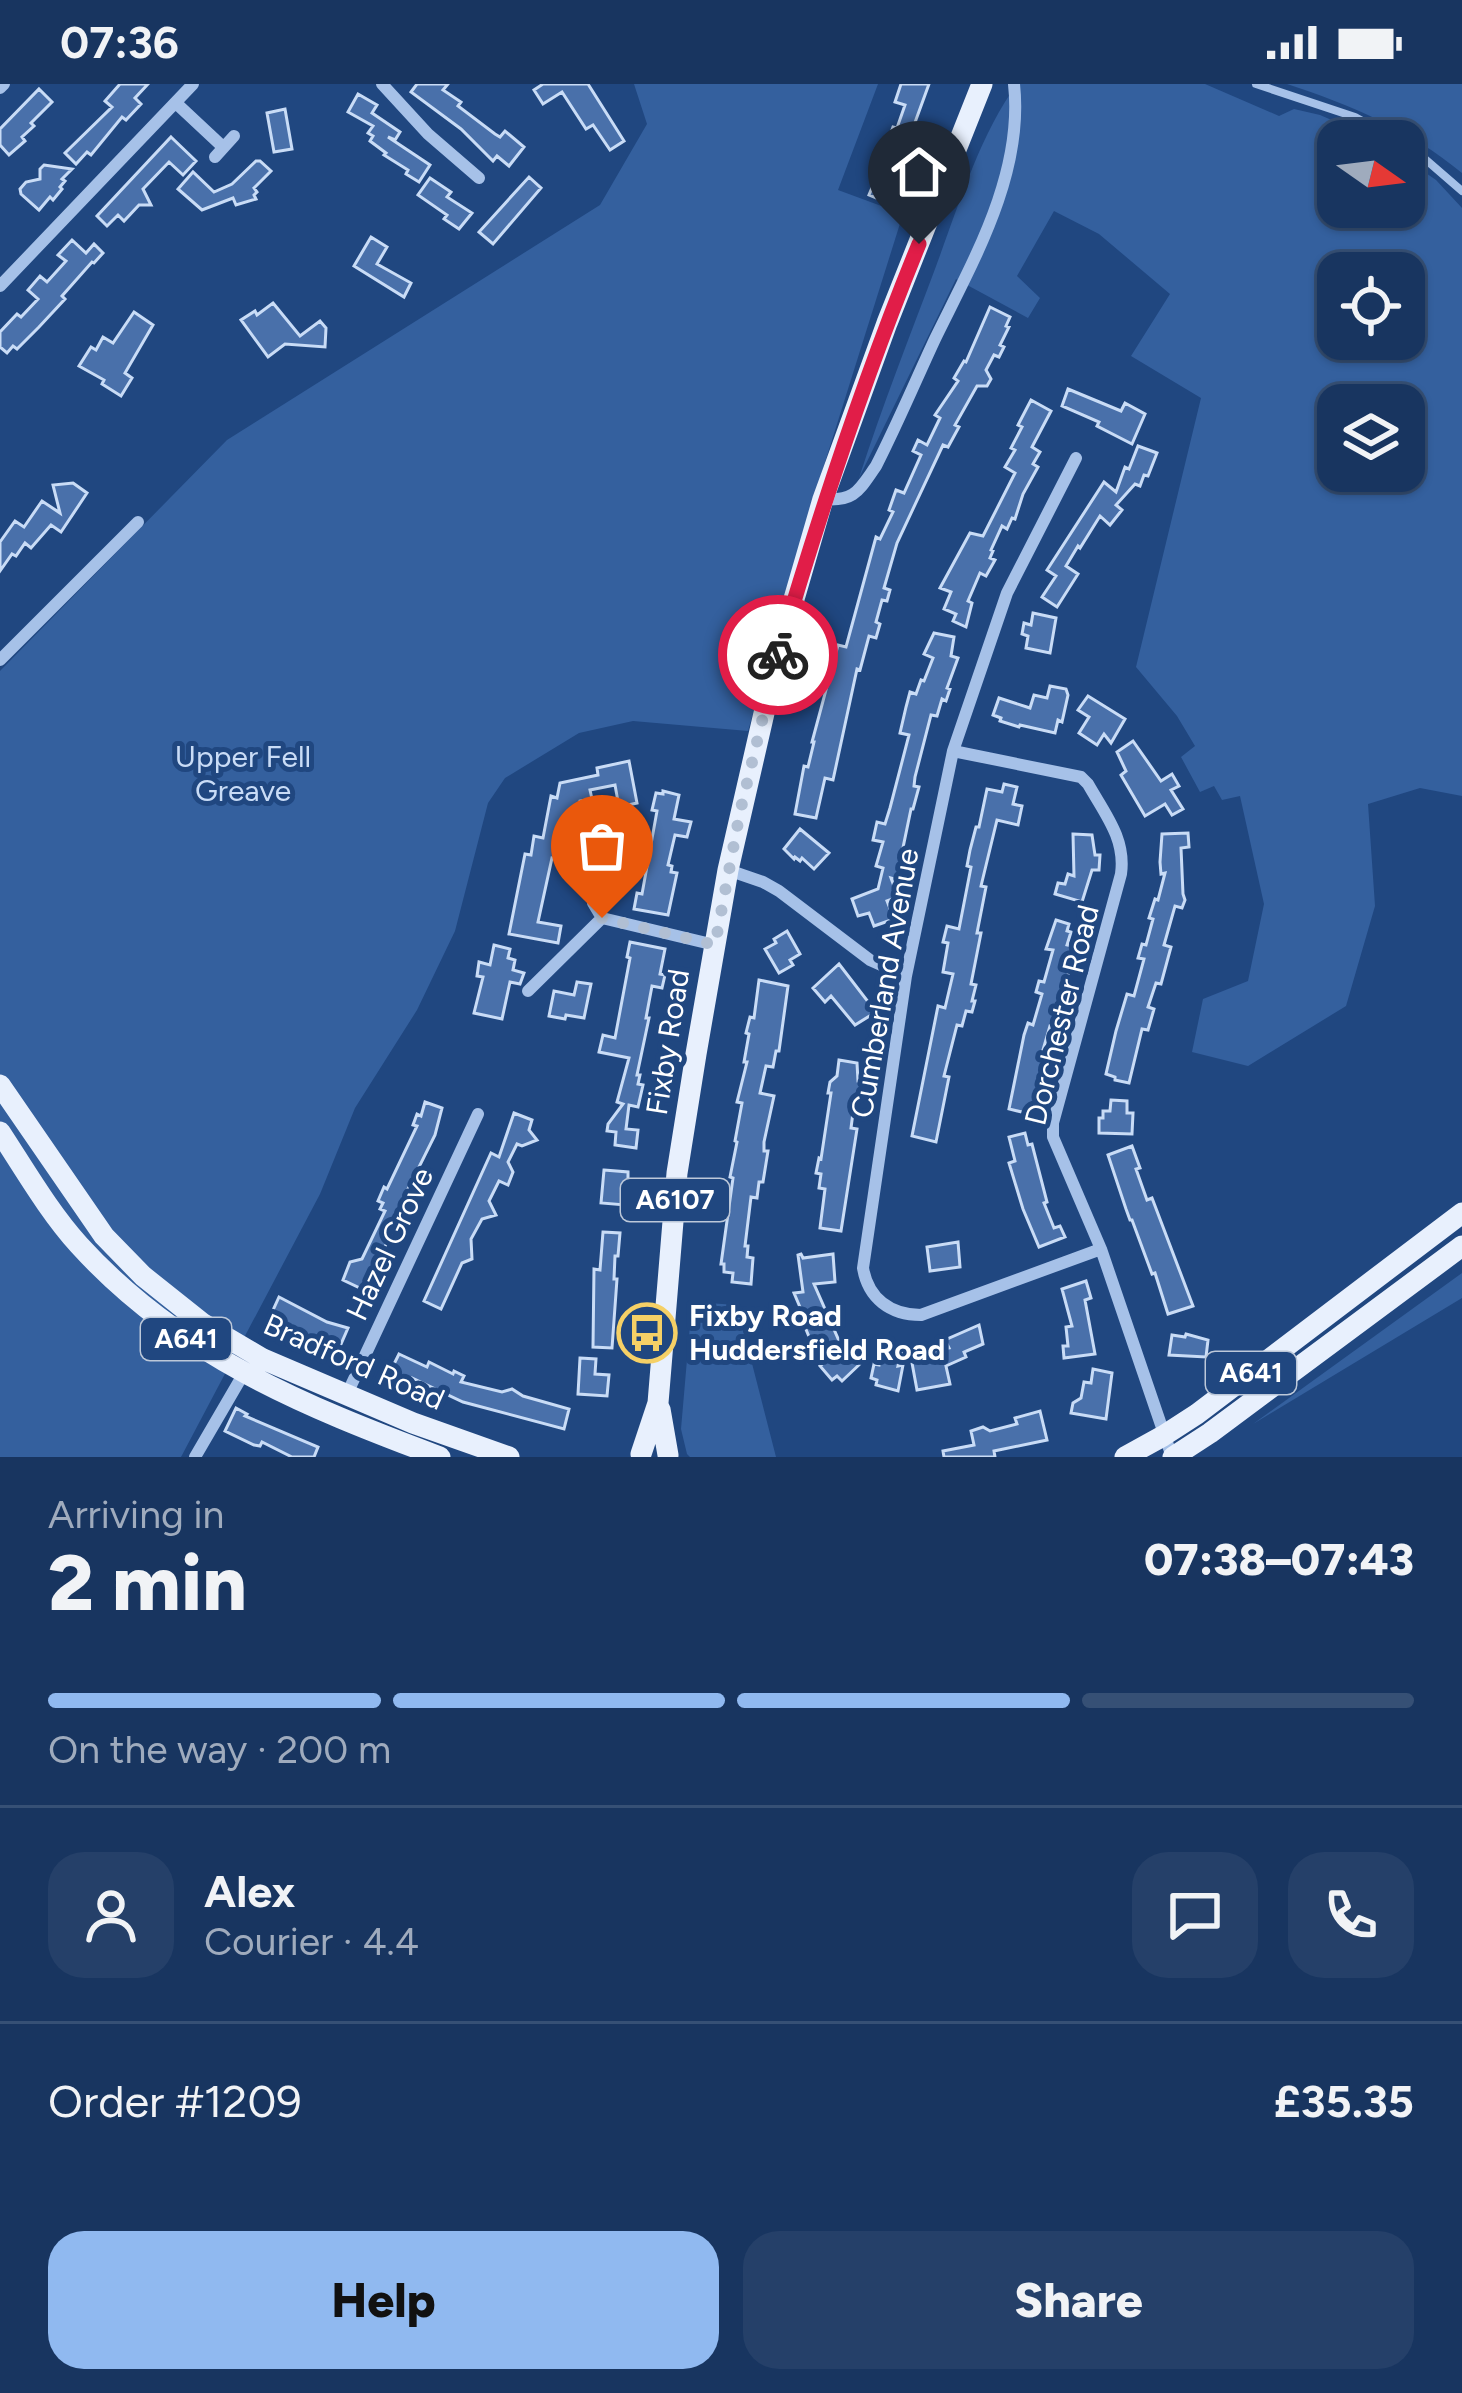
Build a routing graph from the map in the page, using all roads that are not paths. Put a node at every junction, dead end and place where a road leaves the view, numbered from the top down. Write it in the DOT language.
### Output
graph roads {
  1 [pos="193,84"];
  2 [pos="382,84"];
  3 [pos="982,84"];
  4 [pos="1014,84"];
  5 [pos="1256,84"];
  6 [pos="177,104"];
  7 [pos="1359,120"];
  8 [pos="224,146"];
  9 [pos="1425,159"];
  10 [pos="479,178"];
  11 [pos="1462,190"];
  12 [pos="0,286"];
  13 [pos="1076,458"];
  14 [pos="824,499"];
  15 [pos="138,522"];
  16 [pos="0,660"];
  17 [pos="953,751"];
  18 [pos="607,821"];
  19 [pos="728,870"];
  20 [pos="602,918"];
  21 [pos="715,945"];
  22 [pos="906,976"];
  23 [pos="528,992"];
  24 [pos="0,1085"];
  25 [pos="478,1114"];
  26 [pos="0,1132"];
  27 [pos="1462,1213"];
  28 [pos="1462,1246"];
  29 [pos="1101,1249"];
  30 [pos="244,1373"];
  31 [pos="346,1394"];
  32 [pos="658,1403"];
  33 [pos="1170,1450"];
  34 [pos="636,1455"];
  35 [pos="670,1456"];
  36 [pos="195,1457"];
  37 [pos="440,1457"];
  38 [pos="509,1457"];
  39 [pos="1125,1457"];
  1 -- 6 [label="street"];
  2 -- 10 [label="street"];
  3 -- 14 [label="main road, Fixby Road / A6107"];
  4 -- 14 [label="street"];
  5 -- 7 [label="lane"];
  6 -- 8 [label="street"];
  6 -- 12 [label="street"];
  9 -- 11 [label="lane"];
  13 -- 17 [label="street, Cumberland Avenue"];
  14 -- 19 [label="main road, Fixby Road / A6107"];
  15 -- 16 [label="street"];
  17 -- 22 [label="street, Cumberland Avenue"];
  17 -- 29 [label="street, Dorchester Road"];
  18 -- 20 [label="street"];
  19 -- 21 [label="main road, Fixby Road / A6107"];
  19 -- 22 [label="street"];
  20 -- 21 [label="street"];
  20 -- 23 [label="street"];
  21 -- 32 [label="main road, Fixby Road / A6107"];
  22 -- 29 [label="street, Cumberland Avenue"];
  24 -- 31 [label="main road, Bradford Road / A641"];
  25 -- 31 [label="street, Hazel Grove"];
  26 -- 30 [label="main road, Bradford Road / A641"];
  27 -- 33 [label="main road, A641"];
  28 -- 33 [label="main road, A641"];
  29 -- 33 [label="street, Dorchester Road"];
  30 -- 36 [label="street"];
  30 -- 37 [label="main road, Bradford Road / A641"];
  31 -- 38 [label="main road, Bradford Road / A641"];
  32 -- 34 [label="main road, Fixby Road / A6107"];
  32 -- 35 [label="main road, Fixby Road / A6107"];
  33 -- 39 [label="main road, A641"];
  34 -- 35 [label="main road"];
}
